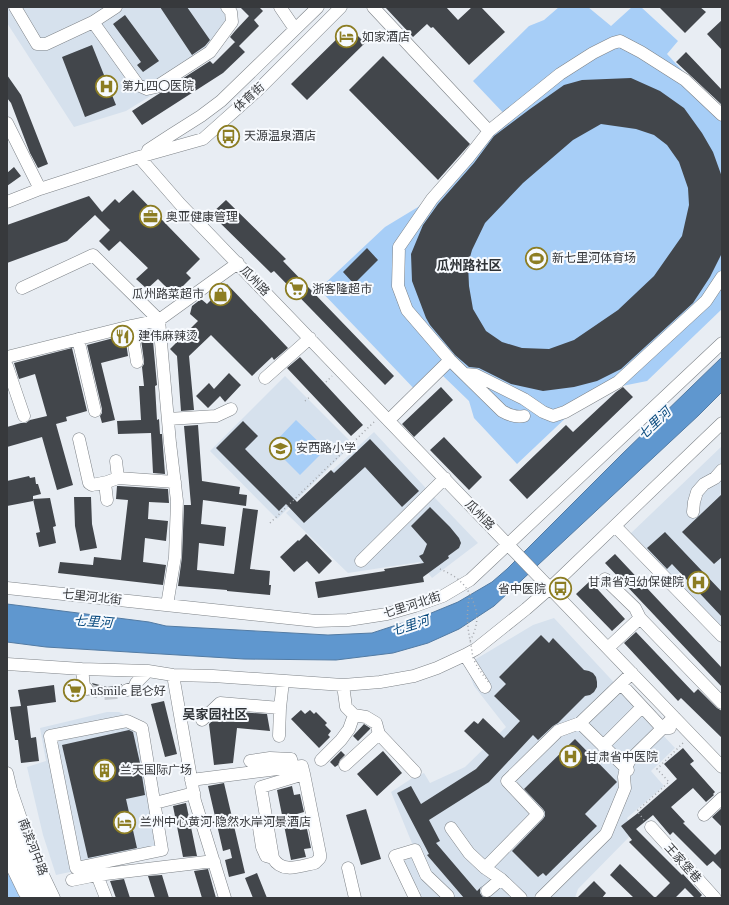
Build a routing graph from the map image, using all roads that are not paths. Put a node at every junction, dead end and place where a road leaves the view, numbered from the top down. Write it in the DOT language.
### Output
graph roads {
  1 [pos="15,7"];
  2 [pos="116,7"];
  3 [pos="226,7"];
  4 [pos="280,7"];
  5 [pos="318,7"];
  6 [pos="341,7"];
  7 [pos="373,7"];
  8 [pos="93,22"];
  9 [pos="295,29"];
  10 [pos="722,115"];
  11 [pos="7,123"];
  12 [pos="489,131"];
  13 [pos="139,156"];
  14 [pos="40,189"];
  15 [pos="7,202"];
  16 [pos="238,263"];
  17 [pos="722,277"];
  18 [pos="22,288"];
  19 [pos="159,320"];
  20 [pos="131,326"];
  21 [pos="310,338"];
  22 [pos="78,339"];
  23 [pos="722,343"];
  24 [pos="7,357"];
  25 [pos="450,360"];
  26 [pos="137,362"];
  27 [pos="7,366"];
  28 [pos="465,374"];
  29 [pos="265,378"];
  30 [pos="230,409"];
  31 [pos="95,411"];
  32 [pos="24,416"];
  33 [pos="524,416"];
  34 [pos="386,417"];
  35 [pos="168,419"];
  36 [pos="721,427"];
  37 [pos="79,439"];
  38 [pos="116,461"];
  39 [pos="722,470"];
  40 [pos="118,478"];
  41 [pos="445,478"];
  42 [pos="175,482"];
  43 [pos="105,483"];
  44 [pos="107,500"];
  45 [pos="693,512"];
  46 [pos="615,526"];
  47 [pos="508,544"];
  48 [pos="361,561"];
  49 [pos="605,579"];
  50 [pos="7,588"];
  51 [pos="550,588"];
  52 [pos="167,605"];
  53 [pos="640,618"];
  54 [pos="722,636"];
  55 [pos="608,648"];
  56 [pos="466,655"];
  57 [pos="7,664"];
  58 [pos="148,671"];
  59 [pos="632,673"];
  60 [pos="173,675"];
  61 [pos="283,681"];
  62 [pos="621,684"];
  63 [pos="344,685"];
  64 [pos="487,686"];
  65 [pos="130,687"];
  66 [pos="722,703"];
  67 [pos="642,707"];
  68 [pos="280,708"];
  69 [pos="354,715"];
  70 [pos="674,717"];
  71 [pos="202,720"];
  72 [pos="580,723"];
  73 [pos="662,728"];
  74 [pos="688,731"];
  75 [pos="379,734"];
  76 [pos="279,736"];
  77 [pos="603,746"];
  78 [pos="320,760"];
  79 [pos="250,761"];
  80 [pos="345,765"];
  81 [pos="293,767"];
  82 [pos="722,767"];
  83 [pos="628,770"];
  84 [pos="7,772"];
  85 [pos="415,772"];
  86 [pos="304,774"];
  87 [pos="191,780"];
  88 [pos="194,793"];
  89 [pos="722,798"];
  90 [pos="155,803"];
  91 [pos="7,806"];
  92 [pos="704,814"];
  93 [pos="258,821"];
  94 [pos="651,827"];
  95 [pos="451,828"];
  96 [pos="7,846"];
  97 [pos="273,858"];
  98 [pos="214,861"];
  99 [pos="348,868"];
  100 [pos="485,868"];
  101 [pos="97,876"];
  102 [pos="501,879"];
  103 [pos="72,880"];
  104 [pos="487,891"];
  105 [pos="448,896"];
  106 [pos="30,898"];
  107 [pos="44,898"];
  108 [pos="54,898"];
  109 [pos="106,898"];
  110 [pos="225,898"];
  111 [pos="354,898"];
  112 [pos="415,898"];
  113 [pos="521,898"];
  114 [pos="541,898"];
  115 [pos="714,898"];
  1 -- 8 [label="street"];
  2 -- 8 [label="street"];
  3 -- 8 [label="street"];
  4 -- 9 [label="street"];
  5 -- 9 [label="street, 体育街"];
  6 -- 13 [label="street, 体育街"];
  7 -- 12 [label="street"];
  9 -- 13 [label="street, 体育街"];
  10 -- 12 [label="street"];
  11 -- 14 [label="street"];
  12 -- 25 [label="street"];
  13 -- 14 [label="street, 体育街"];
  13 -- 16 [label="street, 瓜州路"];
  14 -- 15 [label="street, 体育街"];
  16 -- 19 [label="street, 瓜州路"];
  16 -- 21 [label="street, 瓜州路"];
  17 -- 28 [label="street"];
  18 -- 19 [label="street"];
  19 -- 20 [label="street, 瓜州路"];
  19 -- 35 [label="street"];
  20 -- 22 [label="street, 瓜州路"];
  20 -- 26 [label="street"];
  21 -- 29 [label="street"];
  21 -- 34 [label="street, 瓜州路"];
  22 -- 24 [label="street, 瓜州路"];
  22 -- 31 [label="street"];
  23 -- 47 [label="street, 七里河北街"];
  25 -- 28 [label="street"];
  25 -- 34 [label="street"];
  27 -- 32 [label="street"];
  28 -- 33 [label="street"];
  30 -- 35 [label="street"];
  34 -- 41 [label="street, 瓜州路"];
  35 -- 42 [label="street"];
  36 -- 46 [label="street"];
  37 -- 43 [label="street"];
  38 -- 40 [label="street"];
  39 -- 45 [label="street"];
  40 -- 42 [label="street"];
  40 -- 43 [label="street"];
  41 -- 47 [label="street, 瓜州路"];
  41 -- 48 [label="street"];
  42 -- 52 [label="street"];
  43 -- 44 [label="street"];
  46 -- 51 [label="street"];
  46 -- 54 [label="street"];
  47 -- 51 [label="street, 瓜州路"];
  47 -- 52 [label="street, 七里河北街"];
  49 -- 53 [label="street"];
  50 -- 52 [label="street, 七里河北街"];
  51 -- 55 [label="street, 瓜州路"];
  51 -- 56 [label="street"];
  53 -- 55 [label="street"];
  53 -- 66 [label="street"];
  55 -- 59 [label="street, 瓜州路"];
  56 -- 63 [label="street"];
  56 -- 64 [label="street"];
  57 -- 58 [label="street"];
  58 -- 60 [label="street"];
  58 -- 65 [label="street"];
  59 -- 62 [label="street"];
  59 -- 70 [label="street, 瓜州路"];
  60 -- 61 [label="street"];
  60 -- 87 [label="street"];
  61 -- 63 [label="street"];
  61 -- 68 [label="street"];
  62 -- 67 [label="street"];
  62 -- 72 [label="street"];
  63 -- 69 [label="street"];
  67 -- 73 [label="street"];
  67 -- 77 [label="street"];
  68 -- 71 [label="street"];
  68 -- 76 [label="street"];
  69 -- 75 [label="street"];
  69 -- 78 [label="street"];
  70 -- 73 [label="street"];
  70 -- 74 [label="street, 瓜州路"];
  72 -- 77 [label="street"];
  72 -- 100 [label="street"];
  73 -- 74 [label="street"];
  73 -- 114 [label="street"];
  74 -- 82 [label="street, 瓜州路"];
  75 -- 80 [label="street"];
  75 -- 85 [label="street"];
  77 -- 83 [label="street"];
  79 -- 81 [label="street"];
  81 -- 86 [label="street"];
  81 -- 87 [label="street"];
  84 -- 108 [label="street, 南滨河中路"];
  86 -- 97 [label="street"];
  86 -- 97 [label="street"];
  87 -- 88 [label="street"];
  88 -- 90 [label="street"];
  88 -- 98 [label="street"];
  89 -- 92 [label="street"];
  90 -- 90 [label="street"];
  91 -- 107 [label="highway, 南滨河中路"];
  93 -- 97 [label="street"];
  94 -- 115 [label="street, 王家堡巷"];
  95 -- 100 [label="street"];
  96 -- 106 [label="highway, 南滨河中路"];
  98 -- 101 [label="street"];
  98 -- 110 [label="street"];
  99 -- 111 [label="street"];
  100 -- 102 [label="street"];
  101 -- 103 [label="street"];
  101 -- 109 [label="street"];
  102 -- 104 [label="street"];
  102 -- 113 [label="street"];
  105 -- 112 [label="street"];
}
